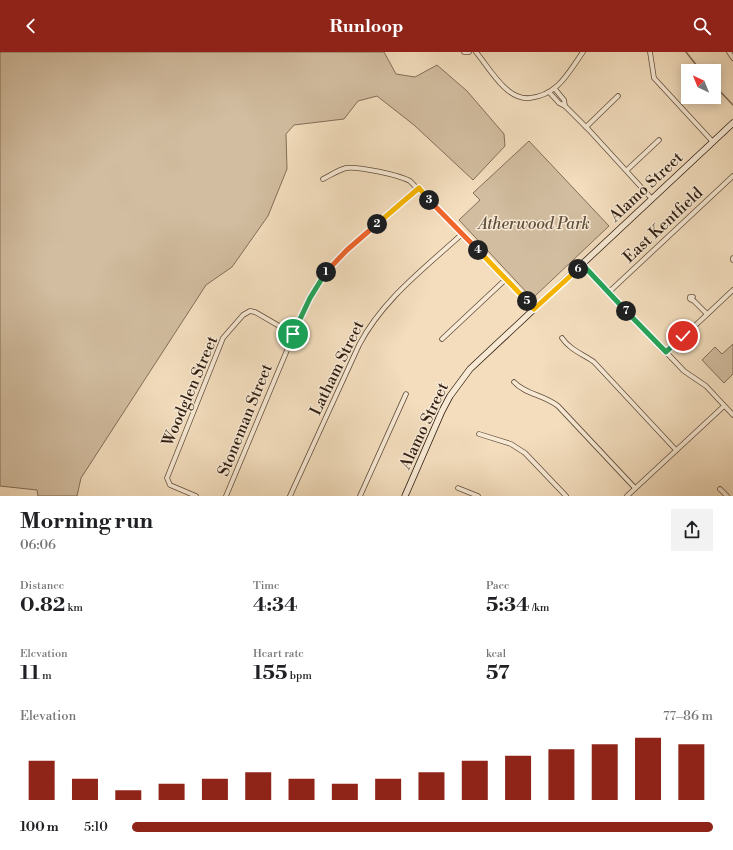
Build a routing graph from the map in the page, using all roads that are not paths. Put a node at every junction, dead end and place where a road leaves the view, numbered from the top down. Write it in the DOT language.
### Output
graph roads {
  1 [pos="464,52"];
  2 [pos="469,52"];
  3 [pos="476,52"];
  4 [pos="583,52"];
  5 [pos="655,52"];
  6 [pos="729,52"];
  7 [pos="650,53"];
  8 [pos="733,58"];
  9 [pos="555,88"];
  10 [pos="549,92"];
  11 [pos="618,96"];
  12 [pos="565,106"];
  13 [pos="733,123"];
  14 [pos="586,127"];
  15 [pos="659,140"];
  16 [pos="714,142"];
  17 [pos="627,170"];
  18 [pos="733,176"];
  19 [pos="323,179"];
  20 [pos="419,188"];
  21 [pos="652,199"];
  22 [pos="462,234"];
  23 [pos="582,264"];
  24 [pos="506,280"];
  25 [pos="733,290"];
  26 [pos="609,292"];
  27 [pos="693,297"];
  28 [pos="534,309"];
  29 [pos="707,314"];
  30 [pos="293,334"];
  31 [pos="562,338"];
  32 [pos="442,339"];
  33 [pos="666,352"];
  34 [pos="514,382"];
  35 [pos="406,394"];
  36 [pos="724,406"];
  37 [pos="733,415"];
  38 [pos="479,434"];
  39 [pos="676,450"];
  40 [pos="458,488"];
  41 [pos="635,488"];
  42 [pos="720,489"];
  43 [pos="196,496"];
  44 [pos="226,496"];
  45 [pos="290,496"];
  46 [pos="360,496"];
  47 [pos="405,496"];
  48 [pos="478,496"];
  49 [pos="566,496"];
  50 [pos="627,496"];
  51 [pos="727,496"];
  1 -- 2 [label="street"];
  3 -- 10 [label="street"];
  4 -- 9 [label="street"];
  5 -- 7 [label="street"];
  6 -- 8 [label="street"];
  7 -- 16 [label="street"];
  9 -- 10 [label="street"];
  9 -- 12 [label="street"];
  10 -- 12 [label="street"];
  11 -- 14 [label="street"];
  12 -- 14 [label="street"];
  13 -- 16 [label="main road, Alamo Street"];
  14 -- 17 [label="street"];
  15 -- 17 [label="street"];
  16 -- 21 [label="main road, Alamo Street"];
  17 -- 21 [label="street"];
  18 -- 26 [label="street, East Kentfield"];
  19 -- 20 [label="street"];
  20 -- 22 [label="street"];
  20 -- 30 [label="street, Stoneman Street"];
  21 -- 23 [label="main road, Alamo Street"];
  22 -- 24 [label="street"];
  22 -- 45 [label="street, Latham Street"];
  23 -- 26 [label="street"];
  23 -- 28 [label="main road, Alamo Street"];
  24 -- 28 [label="street"];
  24 -- 32 [label="street"];
  25 -- 29 [label="street"];
  26 -- 33 [label="street"];
  27 -- 29 [label="street"];
  28 -- 47 [label="main road, Alamo Street"];
  29 -- 33 [label="street"];
  30 -- 43 [label="street, Woodglen Street"];
  30 -- 44 [label="street, Stoneman Street"];
  31 -- 39 [label="street"];
  33 -- 36 [label="street"];
  34 -- 41 [label="street"];
  35 -- 46 [label="street"];
  36 -- 37 [label="street"];
  36 -- 39 [label="street"];
  38 -- 49 [label="street"];
  39 -- 41 [label="street"];
  40 -- 48 [label="street"];
  41 -- 50 [label="street"];
  42 -- 51 [label="street"];
}
